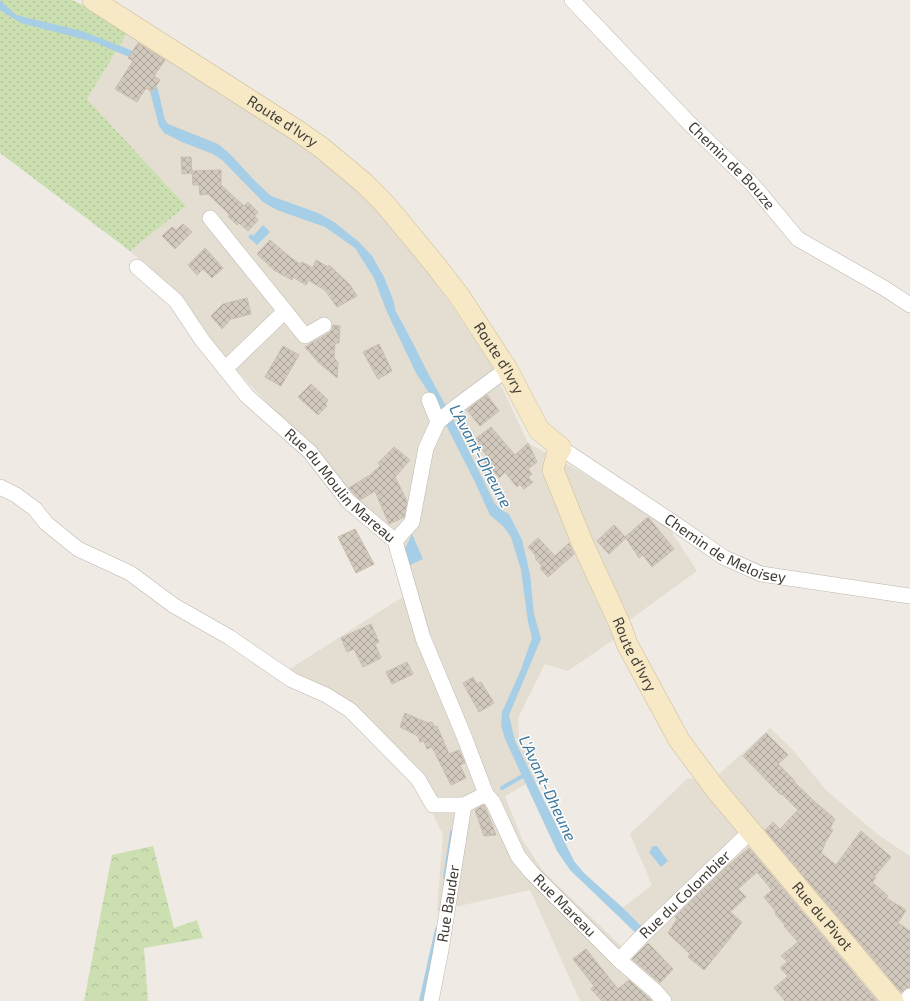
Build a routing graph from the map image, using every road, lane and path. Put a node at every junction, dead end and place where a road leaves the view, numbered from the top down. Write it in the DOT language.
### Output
graph roads {
  1 [pos="92,0"];
  2 [pos="572,0"];
  3 [pos="210,218"];
  4 [pos="137,267"];
  5 [pos="910,305"];
  6 [pos="285,311"];
  7 [pos="324,325"];
  8 [pos="225,369"];
  9 [pos="507,369"];
  10 [pos="429,400"];
  11 [pos="443,418"];
  12 [pos="561,448"];
  13 [pos="0,487"];
  14 [pos="395,541"];
  15 [pos="910,596"];
  16 [pos="486,794"];
  17 [pos="464,805"];
  18 [pos="751,831"];
  19 [pos="619,960"];
  20 [pos="910,996"];
  21 [pos="431,1001"];
  22 [pos="664,1001"];
  23 [pos="893,1001"];
  24 [pos="906,1001"];
  1 -- 9 [label="main road, Route d'Ivry"];
  2 -- 5 [label="street, Chemin de Bouze"];
  3 -- 6 [label="street"];
  4 -- 8 [label="street, Rue du Moulin Mareau"];
  6 -- 7 [label="street"];
  6 -- 8 [label="street"];
  8 -- 14 [label="street, Rue du Moulin Mareau"];
  9 -- 11 [label="street"];
  9 -- 12 [label="main road, Route d'Ivry"];
  10 -- 11 [label="street"];
  11 -- 14 [label="street"];
  12 -- 15 [label="street, Chemin de Meloisey"];
  12 -- 18 [label="main road, Route d'Ivry"];
  13 -- 17 [label="street"];
  14 -- 16 [label="street, Rue du Moulin Mareau"];
  16 -- 17 [label="street"];
  16 -- 19 [label="street, Rue Mareau"];
  17 -- 21 [label="street, Rue Bauder"];
  18 -- 19 [label="street, Rue du Colombier"];
  18 -- 23 [label="main road, Rue du Pivot"];
  19 -- 22 [label="street, Rue Mareau"];
  20 -- 24 [label="street"];
}
